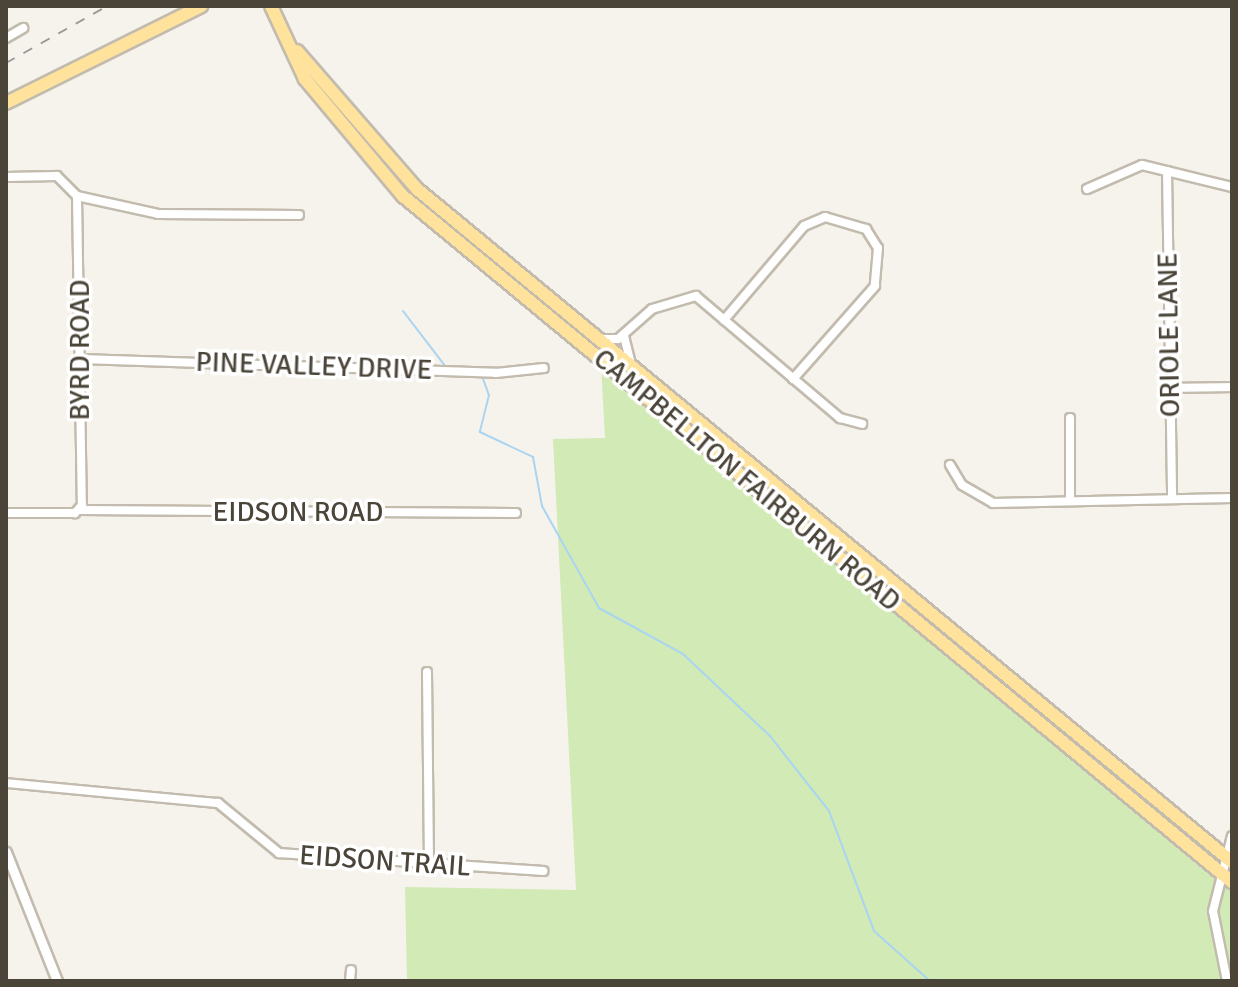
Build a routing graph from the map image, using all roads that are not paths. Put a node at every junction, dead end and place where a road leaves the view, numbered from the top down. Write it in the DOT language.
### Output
graph roads {
  1 [pos="201,6"];
  2 [pos="271,6"];
  3 [pos="23,28"];
  4 [pos="6,38"];
  5 [pos="295,49"];
  6 [pos="6,103"];
  7 [pos="1167,171"];
  8 [pos="6,177"];
  9 [pos="1232,187"];
  10 [pos="1087,189"];
  11 [pos="77,196"];
  12 [pos="299,215"];
  13 [pos="724,320"];
  14 [pos="624,336"];
  15 [pos="596,337"];
  16 [pos="81,359"];
  17 [pos="631,366"];
  18 [pos="544,368"];
  19 [pos="793,379"];
  20 [pos="1232,387"];
  21 [pos="1170,388"];
  22 [pos="1070,418"];
  23 [pos="862,424"];
  24 [pos="950,465"];
  25 [pos="1232,498"];
  26 [pos="1172,499"];
  27 [pos="1070,501"];
  28 [pos="80,510"];
  29 [pos="6,513"];
  30 [pos="516,513"];
  31 [pos="427,672"];
  32 [pos="6,783"];
  33 [pos="1232,836"];
  34 [pos="6,852"];
  35 [pos="1229,860"];
  36 [pos="429,865"];
  37 [pos="543,871"];
  38 [pos="1220,871"];
  39 [pos="1232,882"];
  40 [pos="351,970"];
  41 [pos="57,981"];
  42 [pos="350,981"];
  43 [pos="1227,981"];
  1 -- 6 [label="main road"];
  2 -- 5 [label="main road, CAMPBELLTON FAIRBURN ROAD"];
  3 -- 4 [label="street"];
  5 -- 15 [label="main road, CAMPBELLTON FAIRBURN ROAD"];
  5 -- 38 [label="main road, CAMPBELLTON FAIRBURN ROAD"];
  7 -- 9 [label="street"];
  7 -- 10 [label="street"];
  7 -- 21 [label="street, ORIOLE LANE"];
  8 -- 11 [label="street"];
  11 -- 12 [label="street"];
  11 -- 16 [label="street, BYRD ROAD"];
  13 -- 14 [label="street"];
  13 -- 19 [label="street"];
  13 -- 19 [label="street"];
  14 -- 15 [label="street"];
  14 -- 17 [label="street"];
  15 -- 17 [label="main road, CAMPBELLTON FAIRBURN ROAD"];
  16 -- 18 [label="street, PINE VALLEY DRIVE"];
  16 -- 28 [label="street, BYRD ROAD"];
  17 -- 35 [label="main road, CAMPBELLTON FAIRBURN ROAD"];
  19 -- 23 [label="street"];
  20 -- 21 [label="street"];
  21 -- 26 [label="street, ORIOLE LANE"];
  22 -- 27 [label="street"];
  24 -- 27 [label="street"];
  25 -- 26 [label="street"];
  26 -- 27 [label="street"];
  28 -- 29 [label="street"];
  28 -- 30 [label="street, EIDSON ROAD"];
  31 -- 36 [label="street"];
  32 -- 36 [label="street, EIDSON TRAIL"];
  33 -- 35 [label="street"];
  34 -- 41 [label="street"];
  35 -- 38 [label="street"];
  36 -- 37 [label="street, EIDSON TRAIL"];
  38 -- 39 [label="main road, CAMPBELLTON FAIRBURN ROAD"];
  38 -- 43 [label="street"];
  40 -- 42 [label="street"];
}
